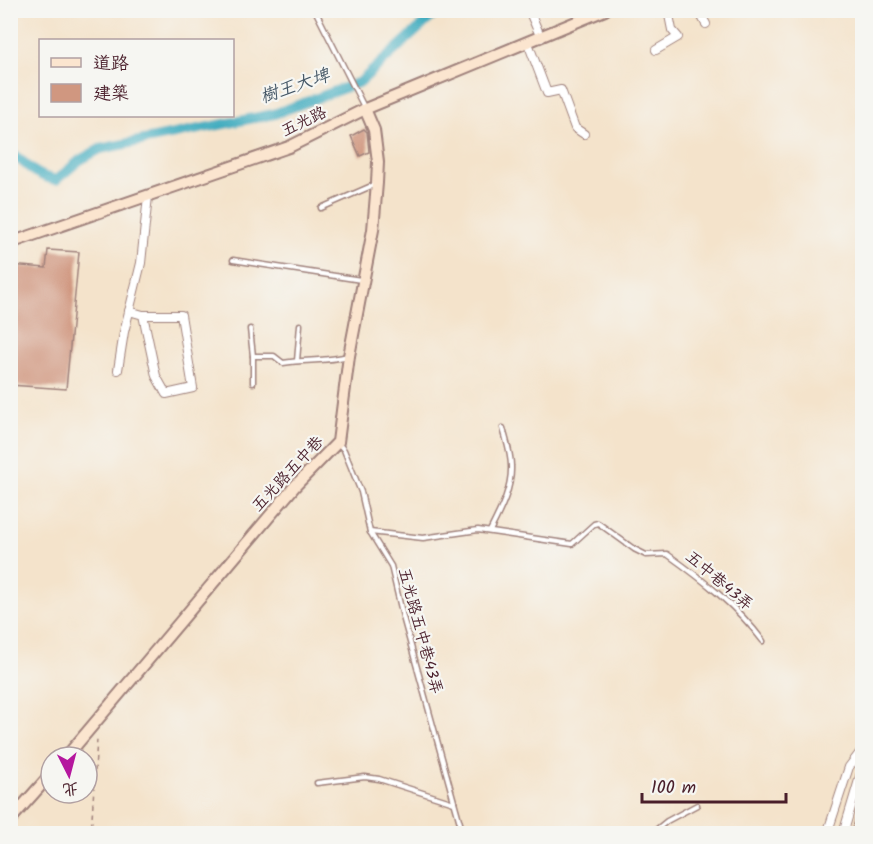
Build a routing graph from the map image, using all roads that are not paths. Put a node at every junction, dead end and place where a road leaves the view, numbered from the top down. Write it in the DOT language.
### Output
graph roads {
  1 [pos="315,10"];
  2 [pos="529,10"];
  3 [pos="605,10"];
  4 [pos="668,10"];
  5 [pos="698,10"];
  6 [pos="706,24"];
  7 [pos="541,38"];
  8 [pos="528,43"];
  9 [pos="656,50"];
  10 [pos="365,109"];
  11 [pos="584,134"];
  12 [pos="377,183"];
  13 [pos="148,195"];
  14 [pos="321,208"];
  15 [pos="10,243"];
  16 [pos="233,260"];
  17 [pos="362,280"];
  18 [pos="129,311"];
  19 [pos="143,315"];
  20 [pos="300,326"];
  21 [pos="250,329"];
  22 [pos="253,356"];
  23 [pos="348,356"];
  24 [pos="297,361"];
  25 [pos="118,370"];
  26 [pos="254,382"];
  27 [pos="503,428"];
  28 [pos="338,442"];
  29 [pos="490,531"];
  30 [pos="370,532"];
  31 [pos="763,641"];
  32 [pos="76,745"];
  33 [pos="862,750"];
  34 [pos="862,770"];
  35 [pos="317,783"];
  36 [pos="39,787"];
  37 [pos="454,803"];
  38 [pos="698,806"];
  39 [pos="862,818"];
  40 [pos="10,820"];
  41 [pos="463,834"];
  42 [pos="651,834"];
  43 [pos="827,834"];
  44 [pos="843,834"];
  45 [pos="858,834"];
  1 -- 10 [label="lane"];
  2 -- 7 [label="street"];
  3 -- 7 [label="street, 五光路"];
  4 -- 9 [label="street"];
  5 -- 6 [label="street"];
  7 -- 8 [label="street, 五光路"];
  8 -- 10 [label="street, 五光路"];
  8 -- 11 [label="street"];
  10 -- 12 [label="street, 五光路五中巷"];
  10 -- 13 [label="street, 五光路"];
  12 -- 14 [label="lane"];
  12 -- 17 [label="street, 五光路五中巷"];
  13 -- 15 [label="street, 五光路"];
  13 -- 18 [label="street"];
  16 -- 17 [label="lane"];
  17 -- 23 [label="street, 五光路五中巷"];
  18 -- 19 [label="street"];
  18 -- 25 [label="street"];
  19 -- 19 [label="street"];
  20 -- 24 [label="lane"];
  21 -- 22 [label="lane"];
  22 -- 24 [label="lane"];
  22 -- 26 [label="lane"];
  23 -- 24 [label="lane"];
  23 -- 28 [label="street, 五光路五中巷"];
  27 -- 29 [label="lane"];
  28 -- 30 [label="lane, 五光路五中巷43弄"];
  28 -- 32 [label="street, 五光路五中巷"];
  29 -- 30 [label="lane, 五中巷43弄"];
  29 -- 31 [label="lane, 五中巷43弄"];
  30 -- 37 [label="lane, 五光路五中巷43弄"];
  33 -- 43 [label="street"];
  34 -- 44 [label="street"];
  35 -- 37 [label="lane"];
  36 -- 40 [label="street"];
  37 -- 41 [label="lane, 五光路五中巷43弄"];
  38 -- 42 [label="lane"];
  39 -- 45 [label="street"];
}
